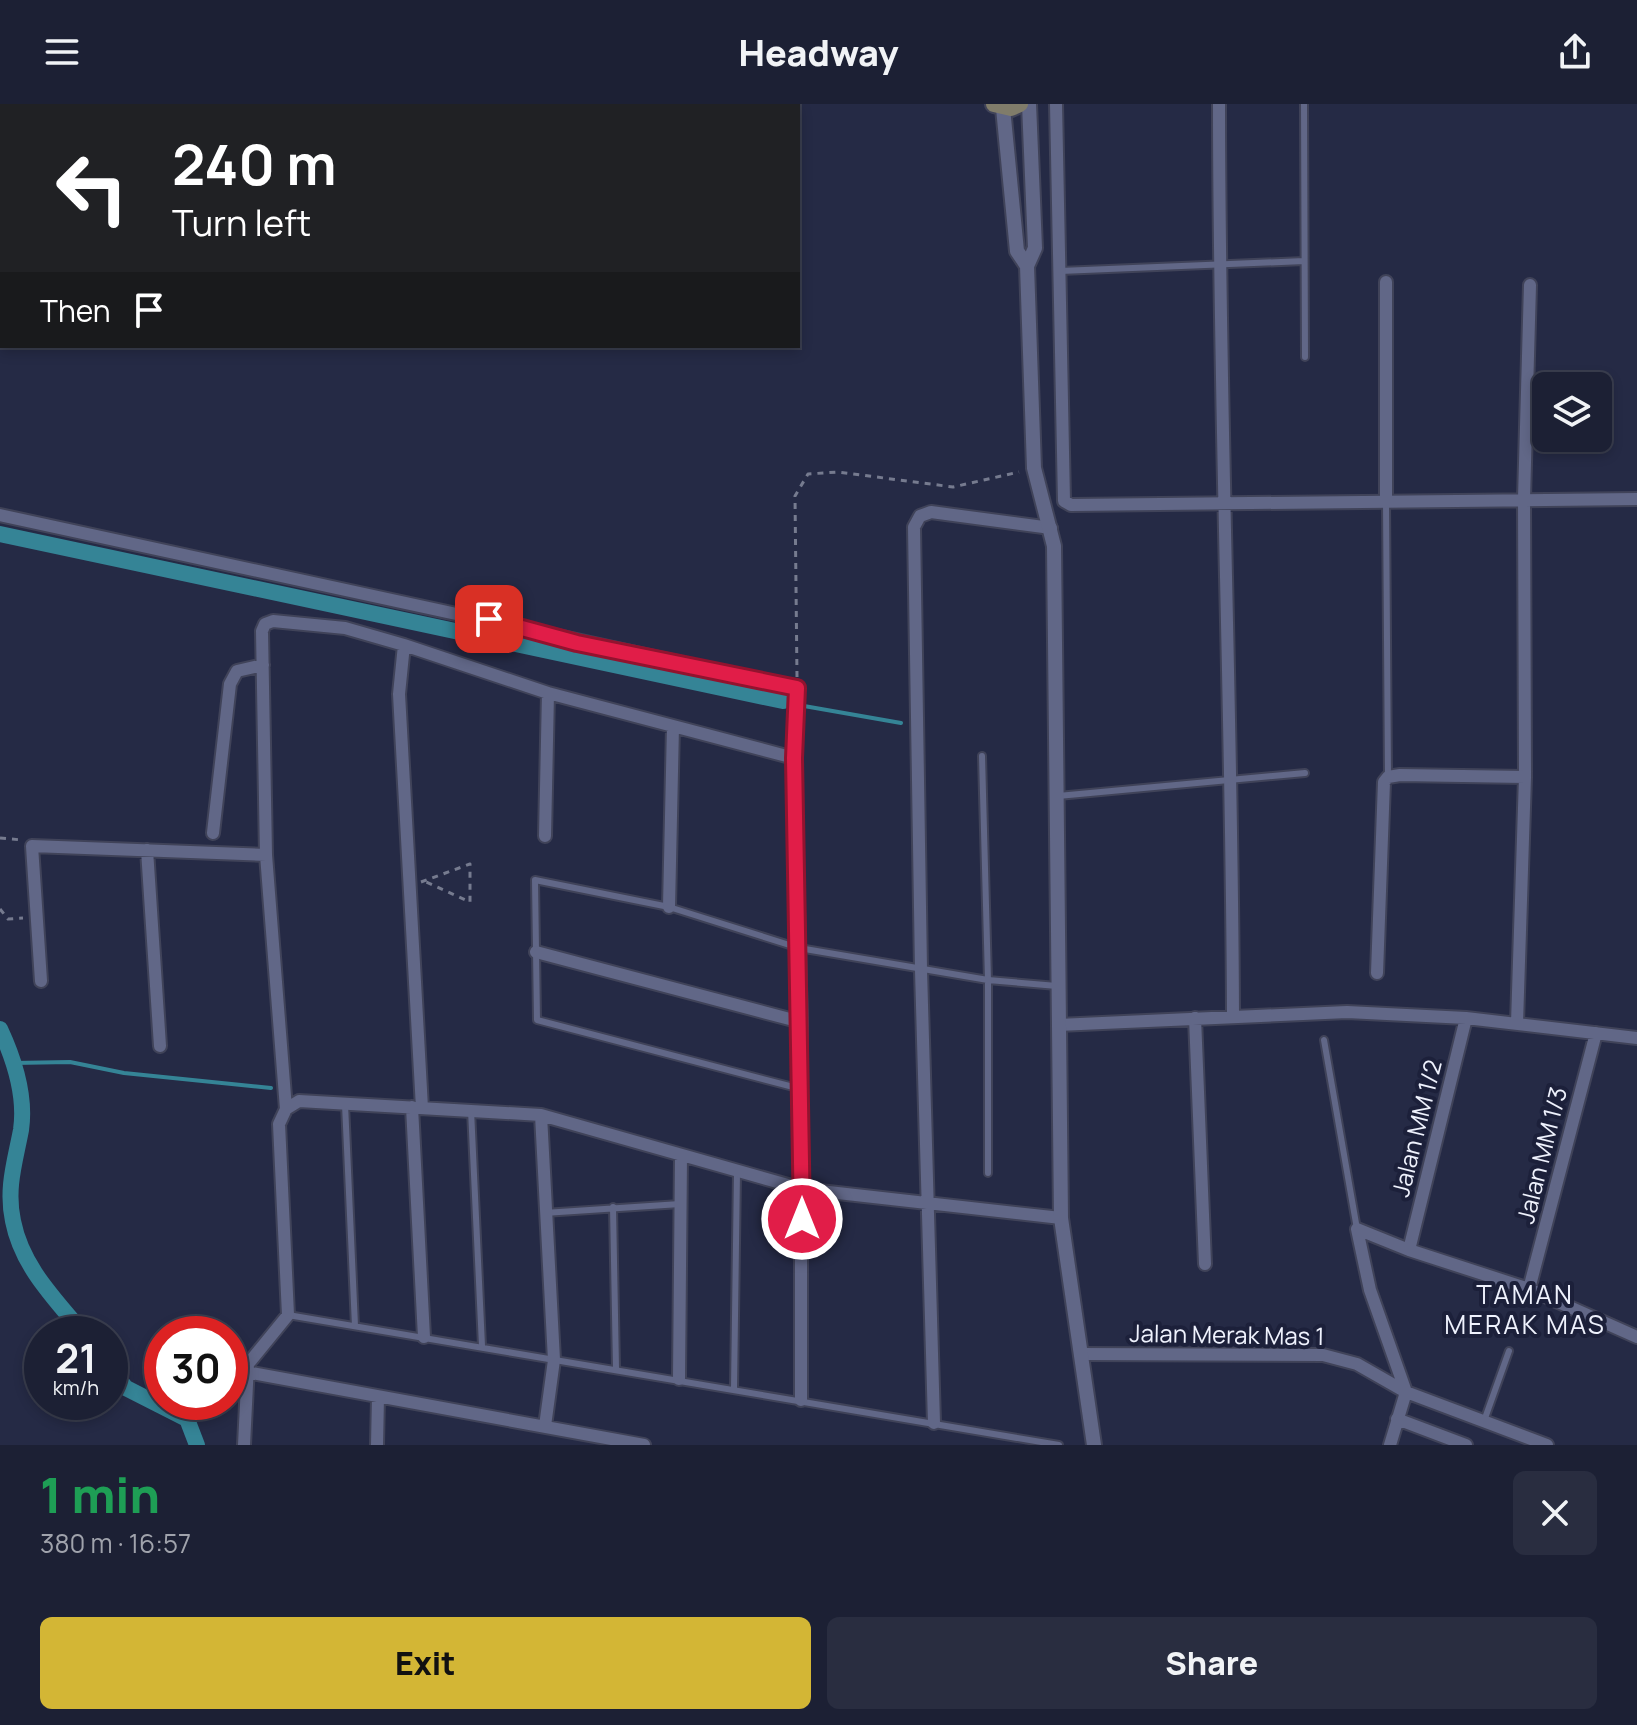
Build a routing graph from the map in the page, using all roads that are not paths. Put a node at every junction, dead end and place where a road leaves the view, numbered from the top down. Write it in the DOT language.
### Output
graph roads {
  1 [pos="1029,104"];
  2 [pos="1056,104"];
  3 [pos="1219,104"];
  4 [pos="1304,104"];
  5 [pos="1005,105"];
  6 [pos="1304,261"];
  7 [pos="1027,266"];
  8 [pos="1219,266"];
  9 [pos="1058,271"];
  10 [pos="1386,282"];
  11 [pos="1530,285"];
  12 [pos="1305,357"];
  13 [pos="1524,498"];
  14 [pos="1637,499"];
  15 [pos="1386,501"];
  16 [pos="1223,505"];
  17 [pos="0,515"];
  18 [pos="1051,528"];
  19 [pos="404,645"];
  20 [pos="263,665"];
  21 [pos="548,693"];
  22 [pos="673,726"];
  23 [pos="982,756"];
  24 [pos="794,758"];
  25 [pos="1305,773"];
  26 [pos="1388,777"];
  27 [pos="1525,777"];
  28 [pos="1232,780"];
  29 [pos="1056,797"];
  30 [pos="213,833"];
  31 [pos="545,836"];
  32 [pos="147,850"];
  33 [pos="266,855"];
  34 [pos="669,907"];
  35 [pos="799,948"];
  36 [pos="536,952"];
  37 [pos="921,970"];
  38 [pos="1377,973"];
  39 [pos="988,980"];
  40 [pos="41,981"];
  41 [pos="1057,986"];
  42 [pos="1233,1015"];
  43 [pos="1195,1018"];
  44 [pos="1466,1018"];
  45 [pos="801,1022"];
  46 [pos="1517,1023"];
  47 [pos="1058,1025"];
  48 [pos="1596,1033"];
  49 [pos="1637,1038"];
  50 [pos="1324,1040"];
  51 [pos="160,1046"];
  52 [pos="801,1089"];
  53 [pos="345,1104"];
  54 [pos="417,1108"];
  55 [pos="286,1109"];
  56 [pos="471,1110"];
  57 [pos="541,1115"];
  58 [pos="681,1155"];
  59 [pos="737,1172"];
  60 [pos="988,1173"];
  61 [pos="802,1189"];
  62 [pos="928,1203"];
  63 [pos="680,1204"];
  64 [pos="613,1207"];
  65 [pos="544,1213"];
  66 [pos="1061,1218"];
  67 [pos="1357,1229"];
  68 [pos="1409,1250"];
  69 [pos="1205,1264"];
  70 [pos="1529,1289"];
  71 [pos="288,1315"];
  72 [pos="355,1326"];
  73 [pos="424,1337"];
  74 [pos="1637,1337"];
  75 [pos="482,1346"];
  76 [pos="1509,1351"];
  77 [pos="1080,1354"];
  78 [pos="554,1360"];
  79 [pos="248,1367"];
  80 [pos="616,1368"];
  81 [pos="248,1372"];
  82 [pos="679,1379"];
  83 [pos="734,1389"];
  84 [pos="1406,1392"];
  85 [pos="378,1397"];
  86 [pos="801,1400"];
  87 [pos="1397,1419"];
  88 [pos="245,1420"];
  89 [pos="1484,1421"];
  90 [pos="934,1423"];
  91 [pos="545,1426"];
  92 [pos="1514,1439"];
  93 [pos="244,1445"];
  94 [pos="377,1445"];
  95 [pos="644,1445"];
  96 [pos="1059,1445"];
  97 [pos="1094,1445"];
  98 [pos="1390,1445"];
  99 [pos="1466,1445"];
  100 [pos="1547,1445"];
  1 -- 7 [label="street"];
  2 -- 9 [label="street"];
  3 -- 8 [label="street"];
  4 -- 6 [label="lane"];
  5 -- 7 [label="street"];
  6 -- 8 [label="lane"];
  6 -- 12 [label="lane"];
  7 -- 18 [label="street"];
  8 -- 9 [label="lane"];
  8 -- 16 [label="street"];
  9 -- 16 [label="street"];
  10 -- 15 [label="street"];
  11 -- 13 [label="street"];
  13 -- 14 [label="street"];
  13 -- 15 [label="street"];
  13 -- 27 [label="street"];
  15 -- 16 [label="street"];
  15 -- 26 [label="lane"];
  16 -- 28 [label="street"];
  17 -- 24 [label="street"];
  18 -- 29 [label="street"];
  18 -- 37 [label="street"];
  19 -- 20 [label="street"];
  19 -- 21 [label="street"];
  19 -- 54 [label="street"];
  20 -- 30 [label="street"];
  20 -- 33 [label="street"];
  21 -- 22 [label="street"];
  21 -- 31 [label="street"];
  22 -- 24 [label="street"];
  22 -- 34 [label="street"];
  23 -- 39 [label="lane"];
  24 -- 35 [label="street"];
  25 -- 28 [label="lane"];
  26 -- 27 [label="street"];
  26 -- 38 [label="street"];
  27 -- 46 [label="street"];
  28 -- 29 [label="lane"];
  28 -- 42 [label="street"];
  29 -- 41 [label="street"];
  32 -- 33 [label="street"];
  32 -- 40 [label="street"];
  32 -- 51 [label="street"];
  33 -- 55 [label="street"];
  34 -- 35 [label="lane"];
  34 -- 36 [label="lane"];
  35 -- 37 [label="lane"];
  35 -- 45 [label="street"];
  36 -- 45 [label="street"];
  36 -- 52 [label="lane"];
  37 -- 39 [label="lane"];
  37 -- 62 [label="street"];
  39 -- 41 [label="lane"];
  39 -- 60 [label="lane"];
  41 -- 47 [label="street"];
  42 -- 43 [label="street"];
  42 -- 44 [label="street"];
  43 -- 47 [label="street"];
  43 -- 69 [label="street"];
  44 -- 46 [label="street"];
  44 -- 68 [label="street, Jalan MM 1/2"];
  45 -- 52 [label="street"];
  46 -- 48 [label="street"];
  47 -- 66 [label="street"];
  48 -- 49 [label="street"];
  48 -- 70 [label="street, Jalan MM 1/3"];
  50 -- 67 [label="lane"];
  52 -- 61 [label="street"];
  53 -- 54 [label="street"];
  53 -- 55 [label="street"];
  53 -- 72 [label="lane"];
  54 -- 56 [label="street"];
  54 -- 73 [label="street"];
  55 -- 71 [label="street"];
  56 -- 57 [label="street"];
  56 -- 75 [label="lane"];
  57 -- 58 [label="street"];
  57 -- 65 [label="street"];
  58 -- 59 [label="street"];
  58 -- 63 [label="street"];
  59 -- 61 [label="street"];
  59 -- 83 [label="lane"];
  61 -- 62 [label="street"];
  61 -- 86 [label="street"];
  62 -- 66 [label="street"];
  62 -- 90 [label="street"];
  63 -- 64 [label="lane"];
  63 -- 82 [label="street"];
  64 -- 65 [label="lane"];
  64 -- 80 [label="lane"];
  65 -- 78 [label="street"];
  66 -- 77 [label="street"];
  67 -- 68 [label="street"];
  67 -- 84 [label="street"];
  68 -- 70 [label="street"];
  70 -- 74 [label="street"];
  71 -- 72 [label="lane"];
  71 -- 79 [label="street"];
  72 -- 73 [label="lane"];
  73 -- 75 [label="lane"];
  75 -- 78 [label="lane"];
  76 -- 89 [label="lane"];
  77 -- 84 [label="street, Jalan Merak Mas 1"];
  77 -- 97 [label="street"];
  78 -- 80 [label="lane"];
  78 -- 91 [label="street"];
  80 -- 82 [label="lane"];
  81 -- 85 [label="street"];
  82 -- 83 [label="lane"];
  83 -- 86 [label="lane"];
  84 -- 87 [label="street"];
  84 -- 89 [label="street, Jalan Merak Mas 1"];
  85 -- 91 [label="street"];
  85 -- 94 [label="street"];
  86 -- 90 [label="lane"];
  87 -- 98 [label="street"];
  87 -- 99 [label="street"];
  88 -- 93 [label="street"];
  89 -- 92 [label="street, Jalan Merak Mas 1"];
  90 -- 96 [label="lane"];
  91 -- 95 [label="street"];
  92 -- 100 [label="street, Jalan Merak Mas 1"];
}
